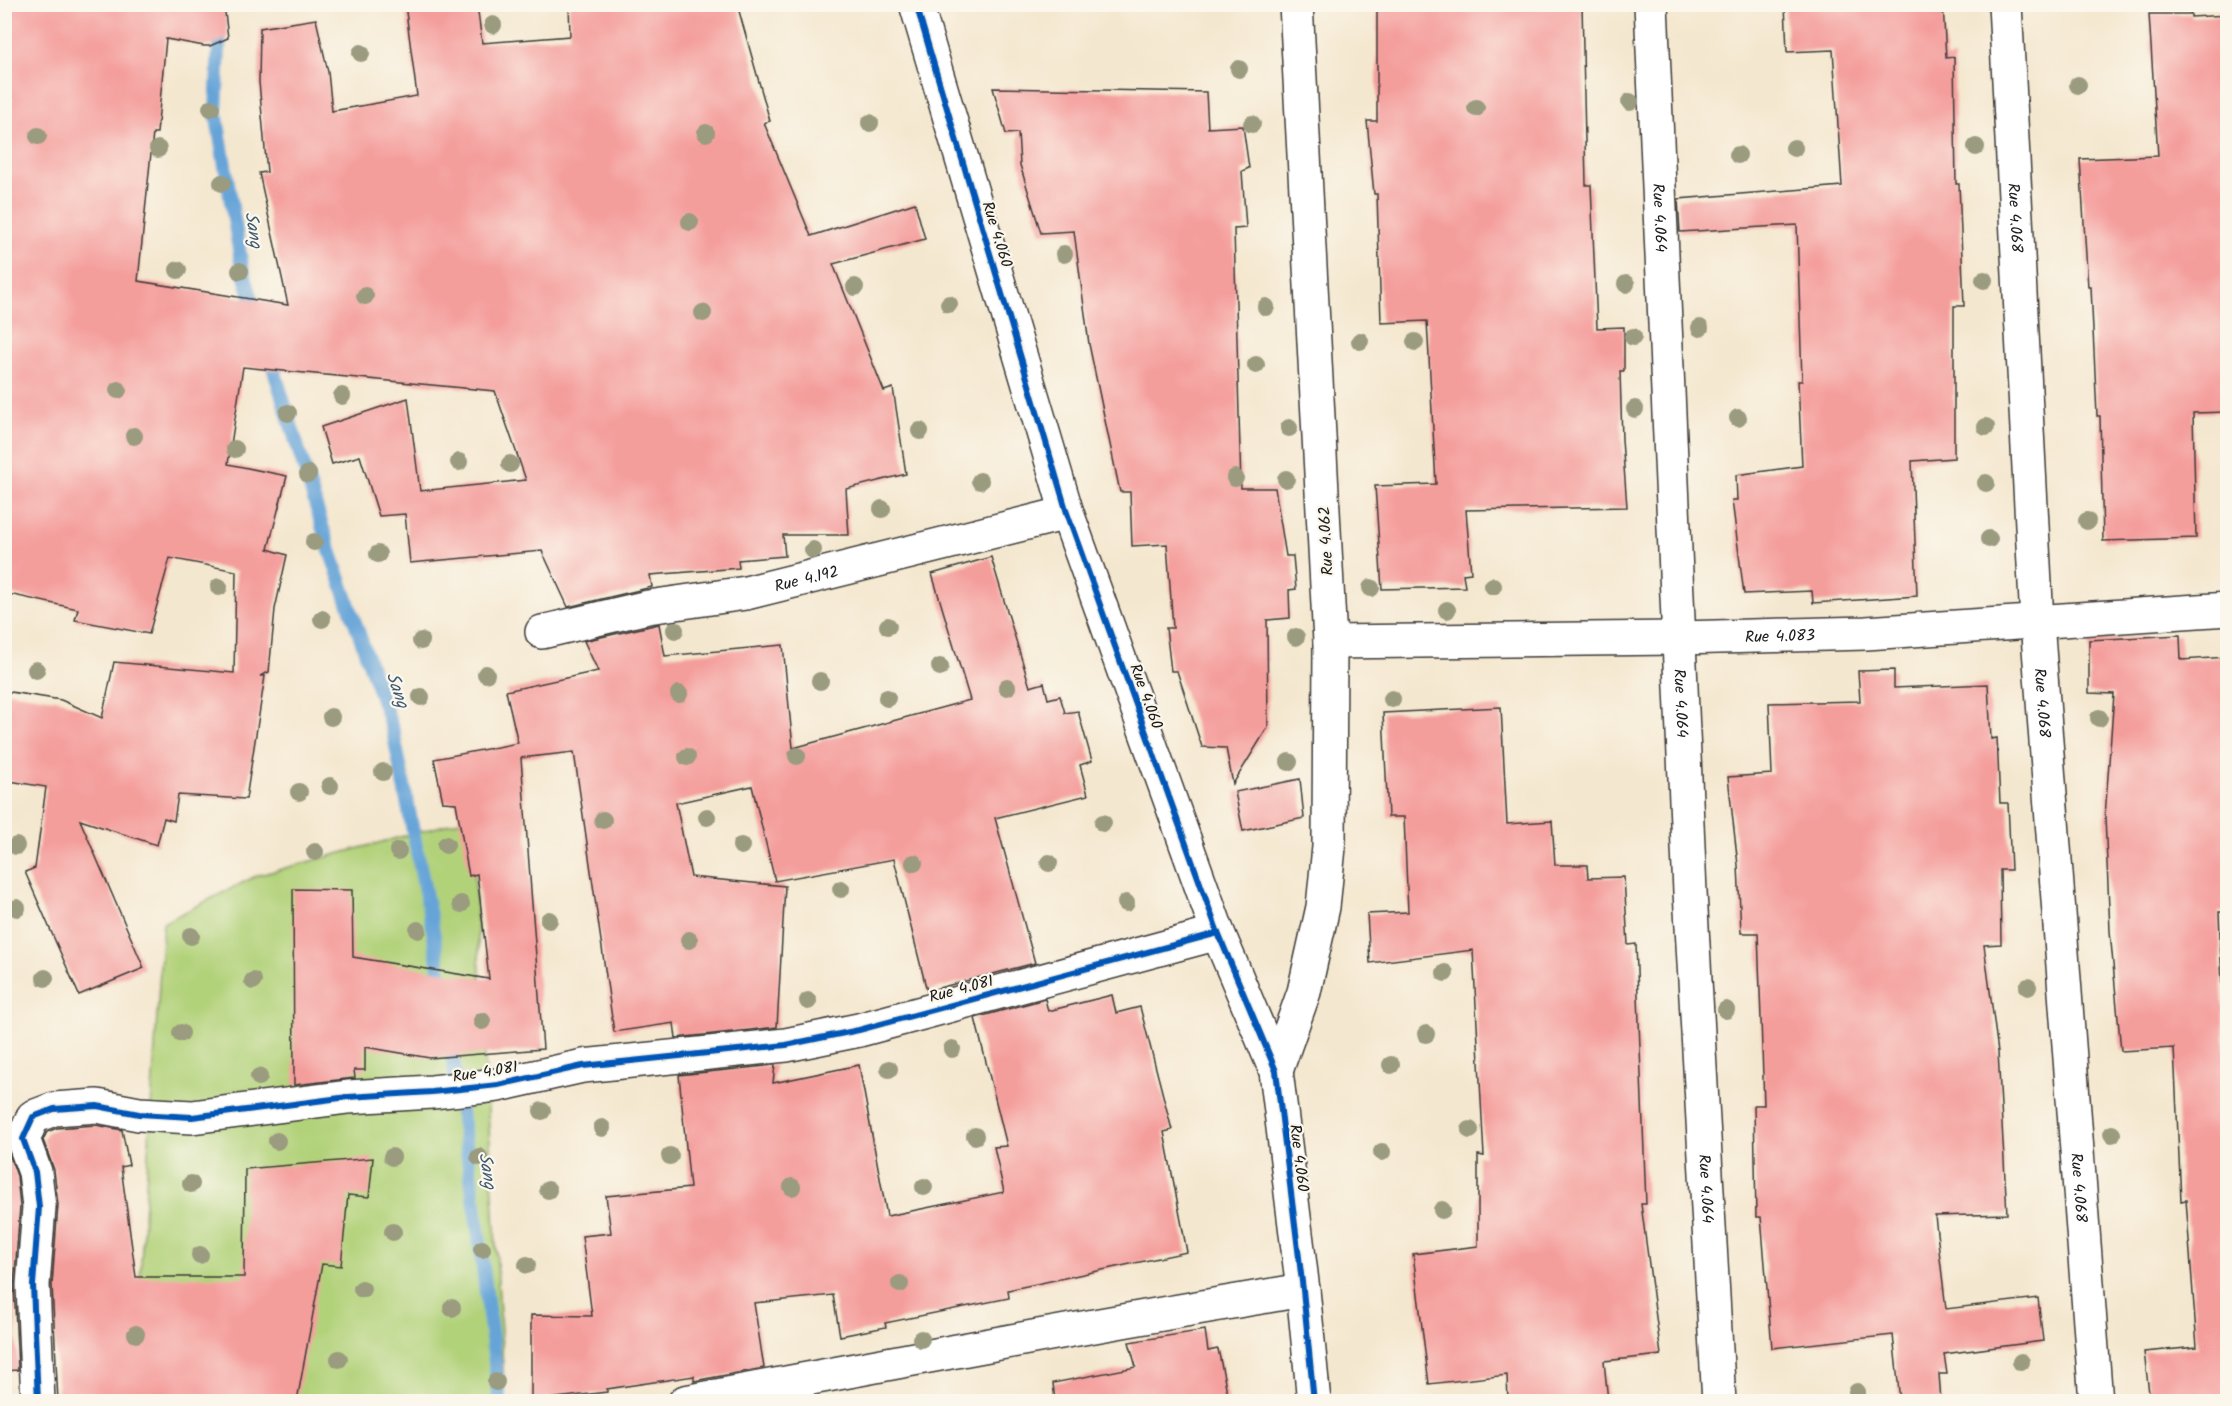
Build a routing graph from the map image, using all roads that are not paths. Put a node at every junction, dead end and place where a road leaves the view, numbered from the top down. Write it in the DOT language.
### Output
graph roads {
  1 [pos="916,4"];
  2 [pos="1296,4"];
  3 [pos="1651,4"];
  4 [pos="2005,4"];
  5 [pos="1067,513"];
  6 [pos="2228,609"];
  7 [pos="2037,622"];
  8 [pos="542,632"];
  9 [pos="1680,638"];
  10 [pos="1330,642"];
  11 [pos="1218,933"];
  12 [pos="1276,1071"];
  13 [pos="1303,1290"];
  14 [pos="38,1401"];
  15 [pos="685,1401"];
  16 [pos="1314,1401"];
  17 [pos="1719,1401"];
  18 [pos="2096,1401"];
  1 -- 5 [label="street, Rue 4.060"];
  2 -- 10 [label="street, Rue 4.062"];
  3 -- 9 [label="street, Rue 4.064"];
  4 -- 7 [label="street, Rue 4.068"];
  5 -- 8 [label="street, Rue 4.192"];
  5 -- 11 [label="street, Rue 4.060"];
  6 -- 7 [label="street, Rue 4.083"];
  7 -- 9 [label="street, Rue 4.083"];
  7 -- 18 [label="street, Rue 4.068"];
  9 -- 10 [label="street, Rue 4.083"];
  9 -- 17 [label="street, Rue 4.064"];
  10 -- 12 [label="street, Rue 4.062"];
  11 -- 12 [label="street, Rue 4.060"];
  11 -- 14 [label="street, Rue 4.081"];
  12 -- 13 [label="street, Rue 4.060"];
  13 -- 15 [label="street"];
  13 -- 16 [label="street, Rue 4.060"];
}
